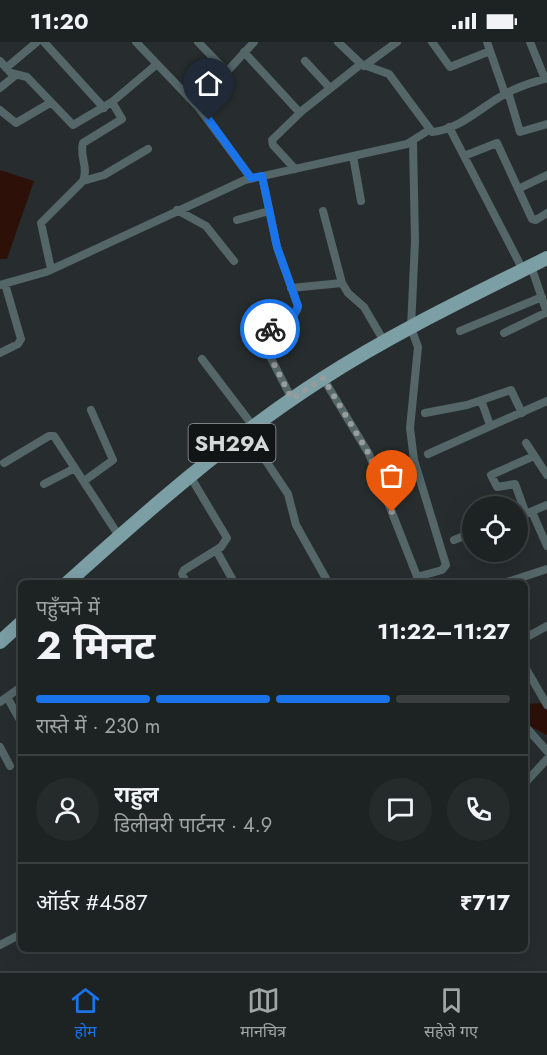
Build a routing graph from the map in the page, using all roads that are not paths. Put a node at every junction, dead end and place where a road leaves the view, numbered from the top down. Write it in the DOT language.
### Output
graph roads {
  1 [pos="38,42"];
  2 [pos="44,42"];
  3 [pos="136,42"];
  4 [pos="198,42"];
  5 [pos="338,42"];
  6 [pos="398,42"];
  7 [pos="432,42"];
  8 [pos="530,42"];
  9 [pos="252,43"];
  10 [pos="489,46"];
  11 [pos="244,52"];
  12 [pos="305,61"];
  13 [pos="3,64"];
  14 [pos="158,64"];
  15 [pos="363,65"];
  16 [pos="227,72"];
  17 [pos="16,75"];
  18 [pos="546,78"];
  19 [pos="0,88"];
  20 [pos="330,88"];
  21 [pos="506,93"];
  22 [pos="189,98"];
  23 [pos="112,102"];
  24 [pos="50,103"];
  25 [pos="104,108"];
  26 [pos="0,110"];
  27 [pos="300,113"];
  28 [pos="547,124"];
  29 [pos="438,130"];
  30 [pos="413,142"];
  31 [pos="148,149"];
  32 [pos="353,156"];
  33 [pos="464,156"];
  34 [pos="295,169"];
  35 [pos="547,175"];
  36 [pos="262,176"];
  37 [pos="251,178"];
  38 [pos="83,181"];
  39 [pos="518,189"];
  40 [pos="361,201"];
  41 [pos="177,210"];
  42 [pos="269,211"];
  43 [pos="323,211"];
  44 [pos="547,213"];
  45 [pos="237,220"];
  46 [pos="547,258"];
  47 [pos="234,261"];
  48 [pos="527,268"];
  49 [pos="51,269"];
  50 [pos="342,283"];
  51 [pos="2,285"];
  52 [pos="291,288"];
  53 [pos="542,297"];
  54 [pos="547,313"];
  55 [pos="416,325"];
  56 [pos="460,331"];
  57 [pos="504,333"];
  58 [pos="385,343"];
  59 [pos="0,353"];
  60 [pos="202,359"];
  61 [pos="323,378"];
  62 [pos="292,399"];
  63 [pos="481,400"];
  64 [pos="547,401"];
  65 [pos="91,410"];
  66 [pos="425,413"];
  67 [pos="522,413"];
  68 [pos="490,425"];
  69 [pos="250,429"];
  70 [pos="526,443"];
  71 [pos="428,454"];
  72 [pos="534,456"];
  73 [pos="4,463"];
  74 [pos="75,468"];
  75 [pos="547,475"];
  76 [pos="190,476"];
  77 [pos="84,481"];
  78 [pos="44,484"];
  79 [pos="519,496"];
  80 [pos="547,505"];
  81 [pos="528,513"];
  82 [pos="528,518"];
  83 [pos="119,536"];
  84 [pos="462,537"];
  85 [pos="454,540"];
  86 [pos="547,546"];
  87 [pos="216,550"];
  88 [pos="547,569"];
  89 [pos="70,580"];
  90 [pos="185,580"];
  91 [pos="233,580"];
  92 [pos="327,580"];
  93 [pos="419,580"];
  94 [pos="513,580"];
  95 [pos="18,626"];
  96 [pos="547,626"];
  97 [pos="528,636"];
  98 [pos="0,642"];
  99 [pos="528,672"];
  100 [pos="18,689"];
  101 [pos="4,699"];
  102 [pos="547,705"];
  103 [pos="18,718"];
  104 [pos="528,729"];
  105 [pos="0,747"];
  106 [pos="547,751"];
  107 [pos="547,759"];
  108 [pos="10,766"];
  109 [pos="528,780"];
  110 [pos="18,936"];
  111 [pos="0,945"];
  1 -- 13 [label="street"];
  2 -- 25 [label="street"];
  3 -- 14 [label="street"];
  4 -- 16 [label="street"];
  5 -- 15 [label="street"];
  6 -- 15 [label="street"];
  7 -- 10 [label="street"];
  8 -- 18 [label="street"];
  9 -- 11 [label="street"];
  10 -- 21 [label="street"];
  11 -- 16 [label="street"];
  11 -- 27 [label="street"];
  12 -- 20 [label="street"];
  13 -- 17 [label="street"];
  14 -- 22 [label="street"];
  14 -- 23 [label="street"];
  15 -- 20 [label="street"];
  15 -- 29 [label="street"];
  16 -- 22 [label="street"];
  17 -- 19 [label="street"];
  17 -- 24 [label="street"];
  18 -- 21 [label="street"];
  20 -- 27 [label="street"];
  21 -- 28 [label="street"];
  21 -- 29 [label="street"];
  22 -- 37 [label="street"];
  23 -- 25 [label="street"];
  23 -- 38 [label="street"];
  24 -- 25 [label="street"];
  24 -- 26 [label="street"];
  27 -- 34 [label="street"];
  29 -- 30 [label="street"];
  29 -- 33 [label="street"];
  30 -- 32 [label="street"];
  30 -- 55 [label="street"];
  31 -- 38 [label="street"];
  32 -- 34 [label="street"];
  32 -- 40 [label="street"];
  33 -- 39 [label="street"];
  33 -- 48 [label="street"];
  34 -- 36 [label="street"];
  35 -- 39 [label="street"];
  36 -- 37 [label="street"];
  36 -- 42 [label="street"];
  37 -- 41 [label="street"];
  38 -- 49 [label="street"];
  39 -- 44 [label="street"];
  41 -- 47 [label="street"];
  41 -- 49 [label="street"];
  42 -- 45 [label="street"];
  42 -- 52 [label="street"];
  43 -- 50 [label="street"];
  46 -- 48 [label="main road, SH29A"];
  48 -- 53 [label="street"];
  48 -- 55 [label="main road, SH29A"];
  49 -- 51 [label="street"];
  50 -- 52 [label="street"];
  50 -- 58 [label="street"];
  51 -- 59 [label="street"];
  52 -- 62 [label="street"];
  53 -- 54 [label="street"];
  53 -- 56 [label="street"];
  54 -- 57 [label="street"];
  55 -- 58 [label="main road, SH29A"];
  55 -- 93 [label="street"];
  58 -- 61 [label="main road, SH29A"];
  60 -- 69 [label="street"];
  61 -- 62 [label="main road, SH29A"];
  61 -- 93 [label="street"];
  62 -- 69 [label="main road, SH29A"];
  63 -- 66 [label="street"];
  63 -- 67 [label="street"];
  63 -- 68 [label="street"];
  64 -- 67 [label="street"];
  65 -- 77 [label="street"];
  67 -- 68 [label="street"];
  68 -- 71 [label="street"];
  69 -- 76 [label="main road, SH29A"];
  69 -- 92 [label="street"];
  70 -- 72 [label="street"];
  72 -- 75 [label="street"];
  72 -- 79 [label="street"];
  73 -- 74 [label="street"];
  74 -- 77 [label="street"];
  74 -- 78 [label="street"];
  76 -- 83 [label="main road, SH29A"];
  76 -- 87 [label="street"];
  77 -- 83 [label="street"];
  80 -- 81 [label="street"];
  82 -- 86 [label="street"];
  83 -- 89 [label="main road, SH29A"];
  84 -- 85 [label="street"];
  87 -- 90 [label="street"];
  87 -- 91 [label="street"];
  88 -- 94 [label="street"];
  95 -- 98 [label="main road"];
  96 -- 97 [label="street"];
  99 -- 102 [label="street"];
  100 -- 101 [label="street"];
  101 -- 103 [label="street"];
  104 -- 106 [label="street"];
  105 -- 108 [label="street"];
  107 -- 109 [label="street"];
  110 -- 111 [label="street"];
}
